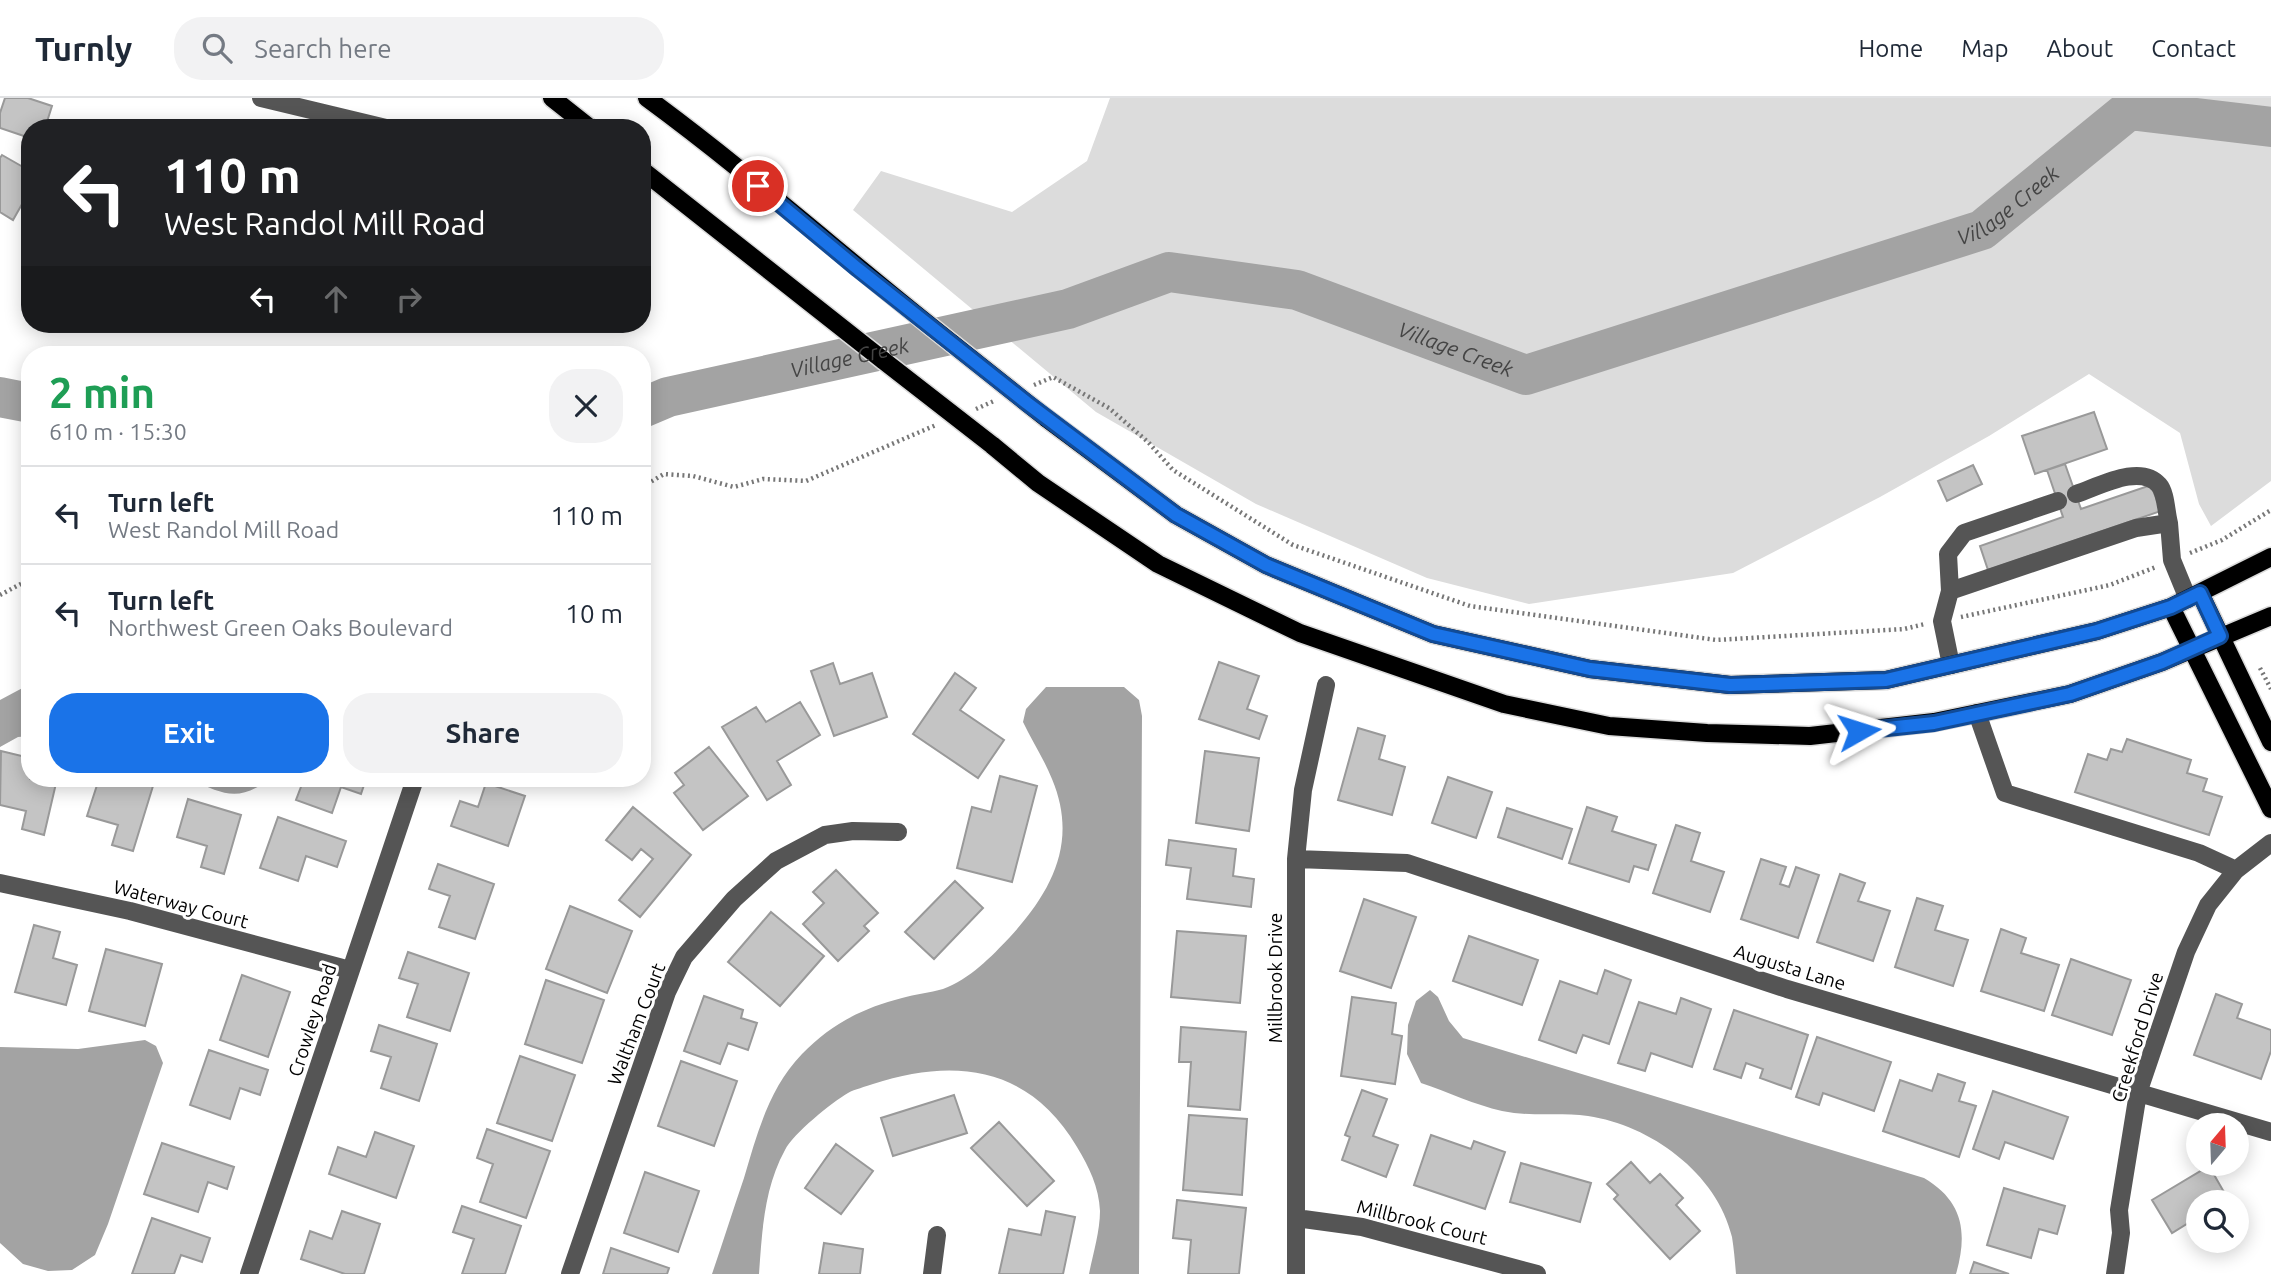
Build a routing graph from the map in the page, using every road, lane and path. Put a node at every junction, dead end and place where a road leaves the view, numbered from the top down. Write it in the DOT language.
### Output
graph roads {
  1 [pos="261,98"];
  2 [pos="552,98"];
  3 [pos="646,98"];
  4 [pos="317,102"];
  5 [pos="362,119"];
  6 [pos="579,119"];
  7 [pos="651,177"];
  8 [pos="1028,387"];
  9 [pos="1003,398"];
  10 [pos="965,413"];
  11 [pos="940,424"];
  12 [pos="651,481"];
  13 [pos="2076,495"];
  14 [pos="2057,501"];
  15 [pos="2271,510"];
  16 [pos="2168,523"];
  17 [pos="2271,557"];
  18 [pos="2172,560"];
  19 [pos="21,584"];
  20 [pos="1950,592"];
  21 [pos="0,595"];
  22 [pos="2194,596"];
  23 [pos="2171,607"];
  24 [pos="2271,616"];
  25 [pos="1942,621"];
  26 [pos="2220,636"];
  27 [pos="2192,650"];
  28 [pos="2255,658"];
  29 [pos="1951,665"];
  30 [pos="1326,685"];
  31 [pos="2271,689"];
  32 [pos="1977,713"];
  33 [pos="2271,742"];
  34 [pos="412,787"];
  35 [pos="2271,809"];
  36 [pos="898,832"];
  37 [pos="2271,843"];
  38 [pos="1296,859"];
  39 [pos="2236,870"];
  40 [pos="0,883"];
  41 [pos="350,970"];
  42 [pos="2138,1093"];
  43 [pos="2271,1132"];
  44 [pos="1296,1218"];
  45 [pos="937,1235"];
  46 [pos="249,1274"];
  47 [pos="570,1274"];
  48 [pos="932,1274"];
  49 [pos="1296,1274"];
  50 [pos="1536,1274"];
  51 [pos="2115,1274"];
  1 -- 4 [label="street"];
  2 -- 6 [label="main road"];
  3 -- 29 [label="main road, bridge"];
  4 -- 5 [label="street"];
  7 -- 32 [label="main road, bridge"];
  8 -- 25 [label="path"];
  9 -- 10 [label="path"];
  11 -- 12 [label="path"];
  13 -- 16 [label="street"];
  14 -- 20 [label="street"];
  15 -- 18 [label="path"];
  16 -- 18 [label="street"];
  16 -- 20 [label="street"];
  17 -- 22 [label="main road"];
  18 -- 22 [label="street"];
  18 -- 25 [label="path"];
  19 -- 21 [label="path"];
  20 -- 25 [label="street"];
  22 -- 23 [label="main road"];
  22 -- 26 [label="main road"];
  23 -- 27 [label="main road"];
  23 -- 29 [label="main road"];
  24 -- 26 [label="main road"];
  25 -- 29 [label="street"];
  26 -- 27 [label="main road"];
  26 -- 33 [label="main road"];
  27 -- 32 [label="main road"];
  27 -- 35 [label="main road"];
  28 -- 31 [label="path"];
  30 -- 38 [label="street, Millbrook Drive"];
  32 -- 39 [label="street"];
  34 -- 41 [label="street, Crowley Road"];
  36 -- 47 [label="street, Waltham Court"];
  37 -- 39 [label="street, Creekford Drive"];
  38 -- 42 [label="street, Augusta Lane"];
  38 -- 44 [label="street, Millbrook Drive"];
  39 -- 42 [label="street, Creekford Drive"];
  40 -- 41 [label="street, Waterway Court"];
  41 -- 46 [label="street, Crowley Road"];
  42 -- 43 [label="street, Augusta Lane"];
  42 -- 51 [label="street, Creekford Drive"];
  44 -- 49 [label="street, Millbrook Drive"];
  44 -- 50 [label="street, Millbrook Court"];
  45 -- 48 [label="street"];
}
